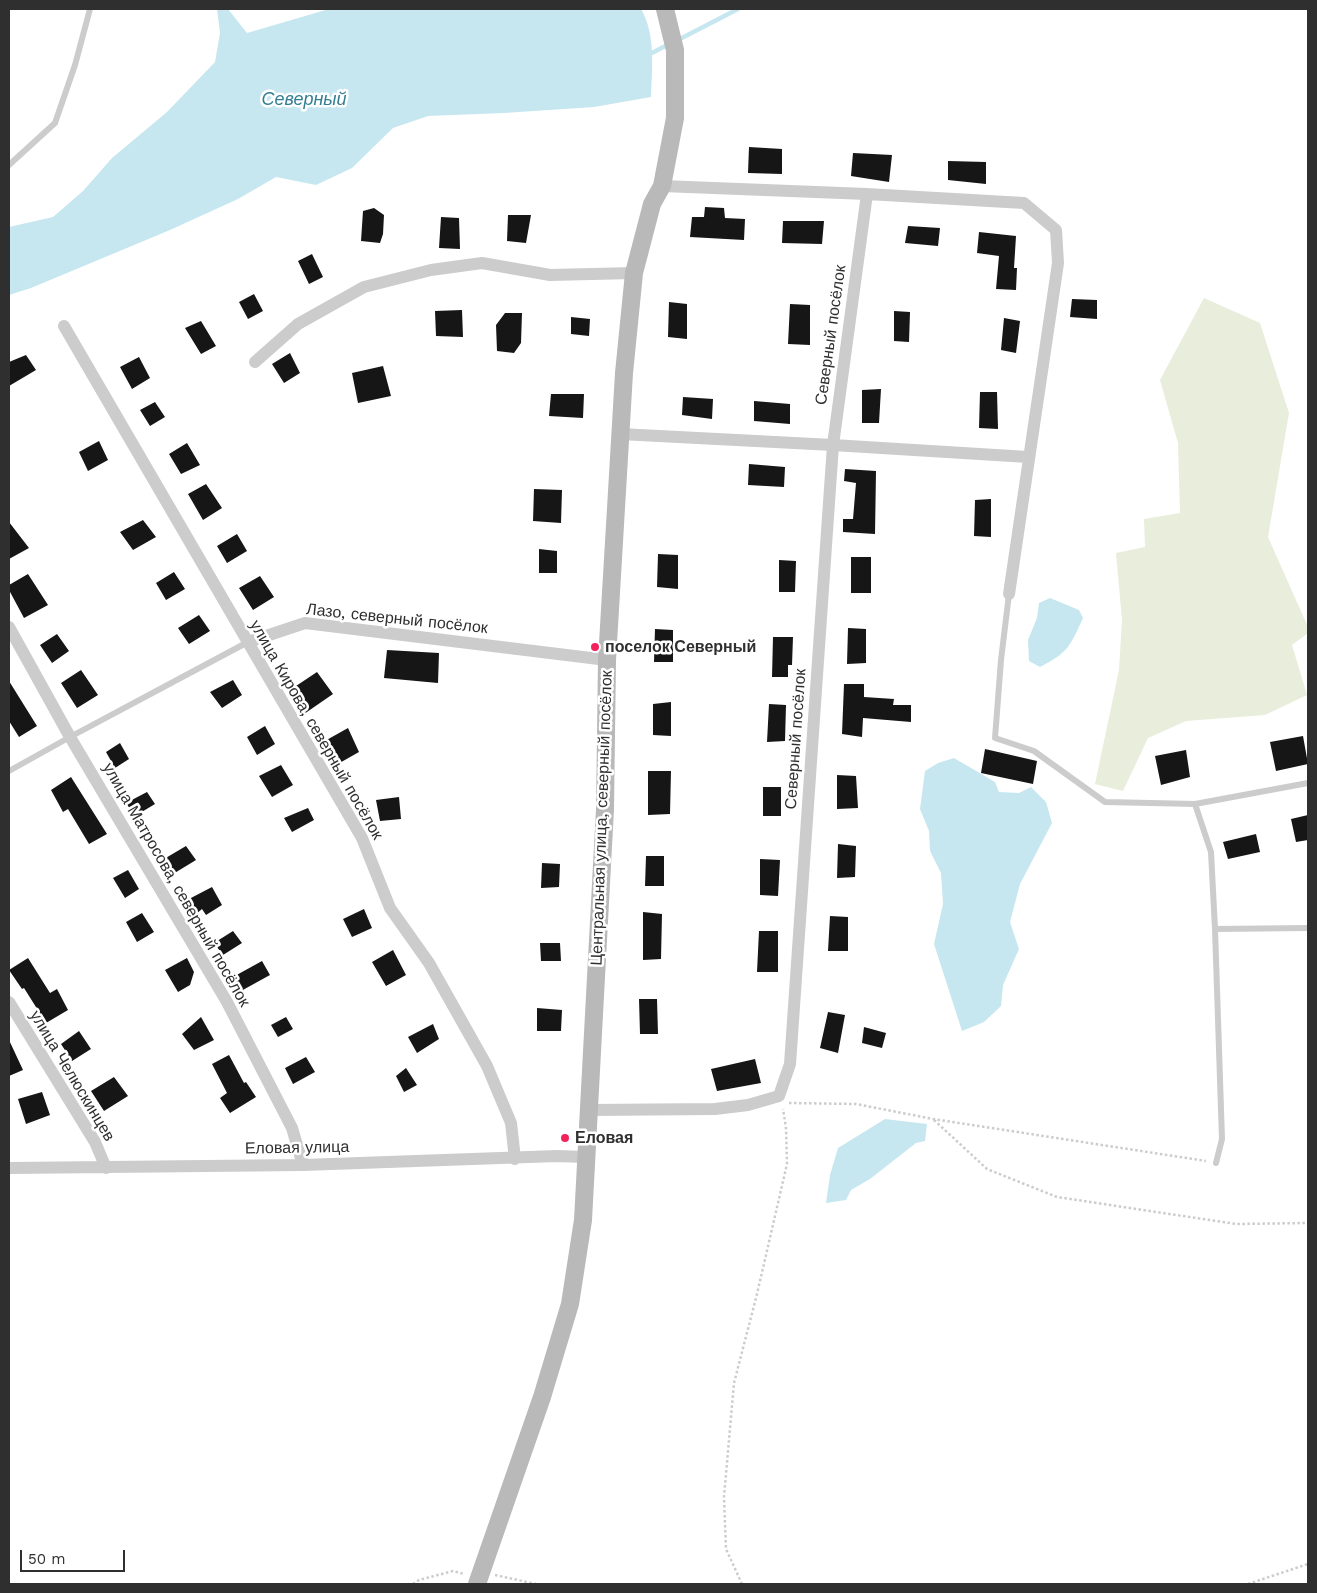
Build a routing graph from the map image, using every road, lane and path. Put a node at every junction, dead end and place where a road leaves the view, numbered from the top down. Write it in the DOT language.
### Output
graph roads {
  1 [pos="90,9"];
  2 [pos="664,9"];
  3 [pos="9,166"];
  4 [pos="662,186"];
  5 [pos="867,194"];
  6 [pos="634,273"];
  7 [pos="64,326"];
  8 [pos="255,362"];
  9 [pos="620,434"];
  10 [pos="833,445"];
  11 [pos="1028,457"];
  12 [pos="1009,594"];
  13 [pos="9,627"];
  14 [pos="248,642"];
  15 [pos="607,660"];
  16 [pos="70,737"];
  17 [pos="9,771"];
  18 [pos="1308,783"];
  19 [pos="1195,804"];
  20 [pos="1308,928"];
  21 [pos="1215,929"];
  22 [pos="9,1002"];
  23 [pos="590,1110"];
  24 [pos="932,1119"];
  25 [pos="585,1157"];
  26 [pos="515,1159"];
  27 [pos="1216,1163"];
  28 [pos="303,1165"];
  29 [pos="9,1168"];
  30 [pos="106,1168"];
  31 [pos="1308,1223"];
  32 [pos="1308,1564"];
  33 [pos="479,1578"];
  34 [pos="413,1584"];
  35 [pos="536,1584"];
  36 [pos="742,1584"];
  37 [pos="1248,1584"];
  1 -- 3 [label="lane"];
  2 -- 4 [label="street, Центральная улица, северный посёлок"];
  4 -- 5 [label="street"];
  4 -- 6 [label="street, Центральная улица, северный посёлок"];
  5 -- 10 [label="street, Северный посёлок"];
  5 -- 11 [label="street"];
  6 -- 8 [label="street"];
  6 -- 9 [label="street, Центральная улица, северный посёлок"];
  7 -- 14 [label="street, улица Кирова, северный посёлок"];
  9 -- 10 [label="street"];
  9 -- 15 [label="street, Центральная улица, северный посёлок"];
  10 -- 11 [label="street"];
  10 -- 23 [label="street, Северный посёлок"];
  11 -- 12 [label="street"];
  12 -- 19 [label="lane"];
  13 -- 16 [label="street, улица Матросова, северный посёлок"];
  14 -- 15 [label="street, Лазо, северный посёлок"];
  14 -- 16 [label="lane, Лазо, северный посёлок"];
  14 -- 26 [label="street, улица Кирова, северный посёлок"];
  15 -- 23 [label="street, Центральная улица, северный посёлок"];
  16 -- 17 [label="lane, Лазо, северный посёлок"];
  16 -- 28 [label="street, улица Матросова, северный посёлок"];
  18 -- 19 [label="lane"];
  19 -- 21 [label="lane"];
  20 -- 21 [label="lane"];
  21 -- 27 [label="lane"];
  22 -- 30 [label="street, улица Челюскинцев"];
  23 -- 25 [label="street, Центральная улица, северный посёлок"];
  24 -- 27 [label="path"];
  24 -- 31 [label="path"];
  24 -- 36 [label="path"];
  25 -- 26 [label="street, Еловая улица"];
  25 -- 33 [label="street, Центральная улица, северный посёлок"];
  26 -- 28 [label="street, Еловая улица"];
  28 -- 30 [label="street, Еловая улица"];
  29 -- 30 [label="street, Еловая улица"];
  32 -- 37 [label="path"];
  33 -- 34 [label="path"];
  33 -- 35 [label="path"];
}
